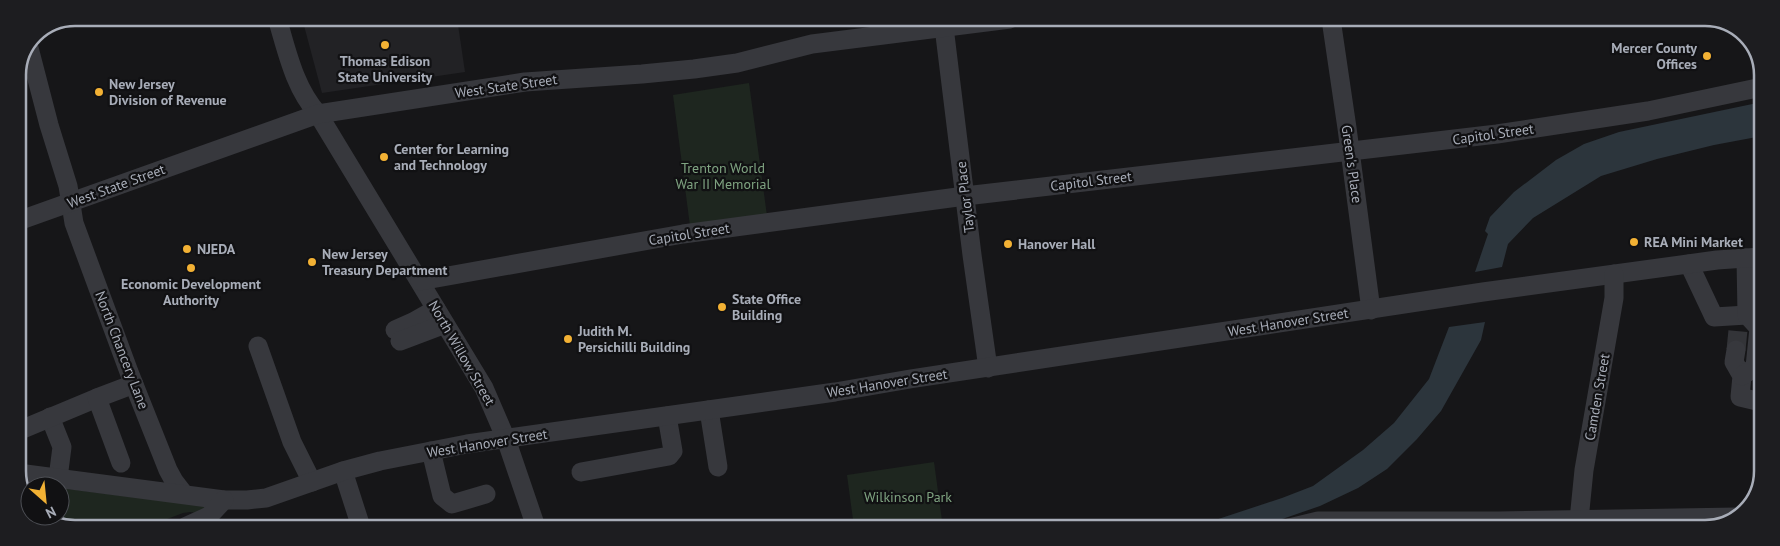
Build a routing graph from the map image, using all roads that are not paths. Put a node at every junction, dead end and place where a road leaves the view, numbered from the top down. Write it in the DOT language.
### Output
graph roads {
  1 [pos="280,26"];
  2 [pos="952,26"];
  3 [pos="1332,26"];
  4 [pos="944,27"];
  5 [pos="31,55"];
  6 [pos="1754,89"];
  7 [pos="318,114"];
  8 [pos="1350,151"];
  9 [pos="965,196"];
  10 [pos="70,202"];
  11 [pos="26,218"];
  12 [pos="1754,257"];
  13 [pos="1689,264"];
  14 [pos="1614,274"];
  15 [pos="420,281"];
  16 [pos="1371,310"];
  17 [pos="441,316"];
  18 [pos="1743,323"];
  19 [pos="1754,326"];
  20 [pos="397,336"];
  21 [pos="258,346"];
  22 [pos="1736,350"];
  23 [pos="988,368"];
  24 [pos="1754,368"];
  25 [pos="1742,376"];
  26 [pos="134,384"];
  27 [pos="98,398"];
  28 [pos="1754,400"];
  29 [pos="709,410"];
  30 [pos="667,416"];
  31 [pos="50,417"];
  32 [pos="26,428"];
  33 [pos="506,439"];
  34 [pos="431,451"];
  35 [pos="121,464"];
  36 [pos="718,467"];
  37 [pos="343,471"];
  38 [pos="581,472"];
  39 [pos="26,474"];
  40 [pos="42,476"];
  41 [pos="58,476"];
  42 [pos="70,480"];
  43 [pos="312,482"];
  44 [pos="184,494"];
  45 [pos="486,494"];
  46 [pos="224,500"];
  47 [pos="1718,517"];
  48 [pos="200,520"];
  49 [pos="360,520"];
  50 [pos="534,520"];
  51 [pos="1342,520"];
  52 [pos="1579,520"];
  1 -- 7 [label="street, North Willow Street"];
  2 -- 4 [label="street, West State Street"];
  3 -- 8 [label="street, Green's Place"];
  4 -- 7 [label="street, West State Street"];
  4 -- 9 [label="street, Taylor Place"];
  5 -- 10 [label="street, North Chancery Lane"];
  6 -- 8 [label="street, Capitol Street"];
  7 -- 10 [label="street, West State Street"];
  7 -- 15 [label="street, North Willow Street"];
  8 -- 9 [label="street, Capitol Street"];
  8 -- 16 [label="street, Green's Place"];
  9 -- 15 [label="street, Capitol Street"];
  9 -- 23 [label="street, Taylor Place"];
  10 -- 11 [label="street, West State Street"];
  10 -- 26 [label="street, North Chancery Lane"];
  12 -- 13 [label="street, West Hanover Street"];
  12 -- 18 [label="street"];
  13 -- 14 [label="street, West Hanover Street"];
  13 -- 18 [label="street"];
  14 -- 16 [label="street, West Hanover Street"];
  14 -- 52 [label="street, Camden Street"];
  15 -- 17 [label="street, North Willow Street"];
  16 -- 23 [label="street, West Hanover Street"];
  17 -- 20 [label="street"];
  17 -- 33 [label="street, North Willow Street"];
  18 -- 19 [label="street"];
  21 -- 43 [label="street"];
  22 -- 25 [label="street"];
  23 -- 29 [label="street, West Hanover Street"];
  24 -- 25 [label="street"];
  25 -- 28 [label="street"];
  26 -- 27 [label="street"];
  26 -- 44 [label="street, North Chancery Lane"];
  27 -- 31 [label="street"];
  27 -- 35 [label="street"];
  29 -- 30 [label="street, West Hanover Street"];
  29 -- 36 [label="street"];
  30 -- 33 [label="street, West Hanover Street"];
  30 -- 38 [label="street"];
  31 -- 32 [label="street"];
  31 -- 41 [label="street"];
  33 -- 34 [label="street, West Hanover Street"];
  33 -- 50 [label="street, North Willow Street"];
  34 -- 37 [label="street, West Hanover Street"];
  34 -- 45 [label="street"];
  37 -- 43 [label="street, West Hanover Street"];
  37 -- 49 [label="street"];
  39 -- 40 [label="street, West Hanover Street"];
  42 -- 44 [label="street, West Hanover Street"];
  43 -- 46 [label="street, West Hanover Street"];
  44 -- 46 [label="street, West Hanover Street"];
  46 -- 48 [label="street"];
  47 -- 52 [label="street"];
  51 -- 52 [label="street"];
}
